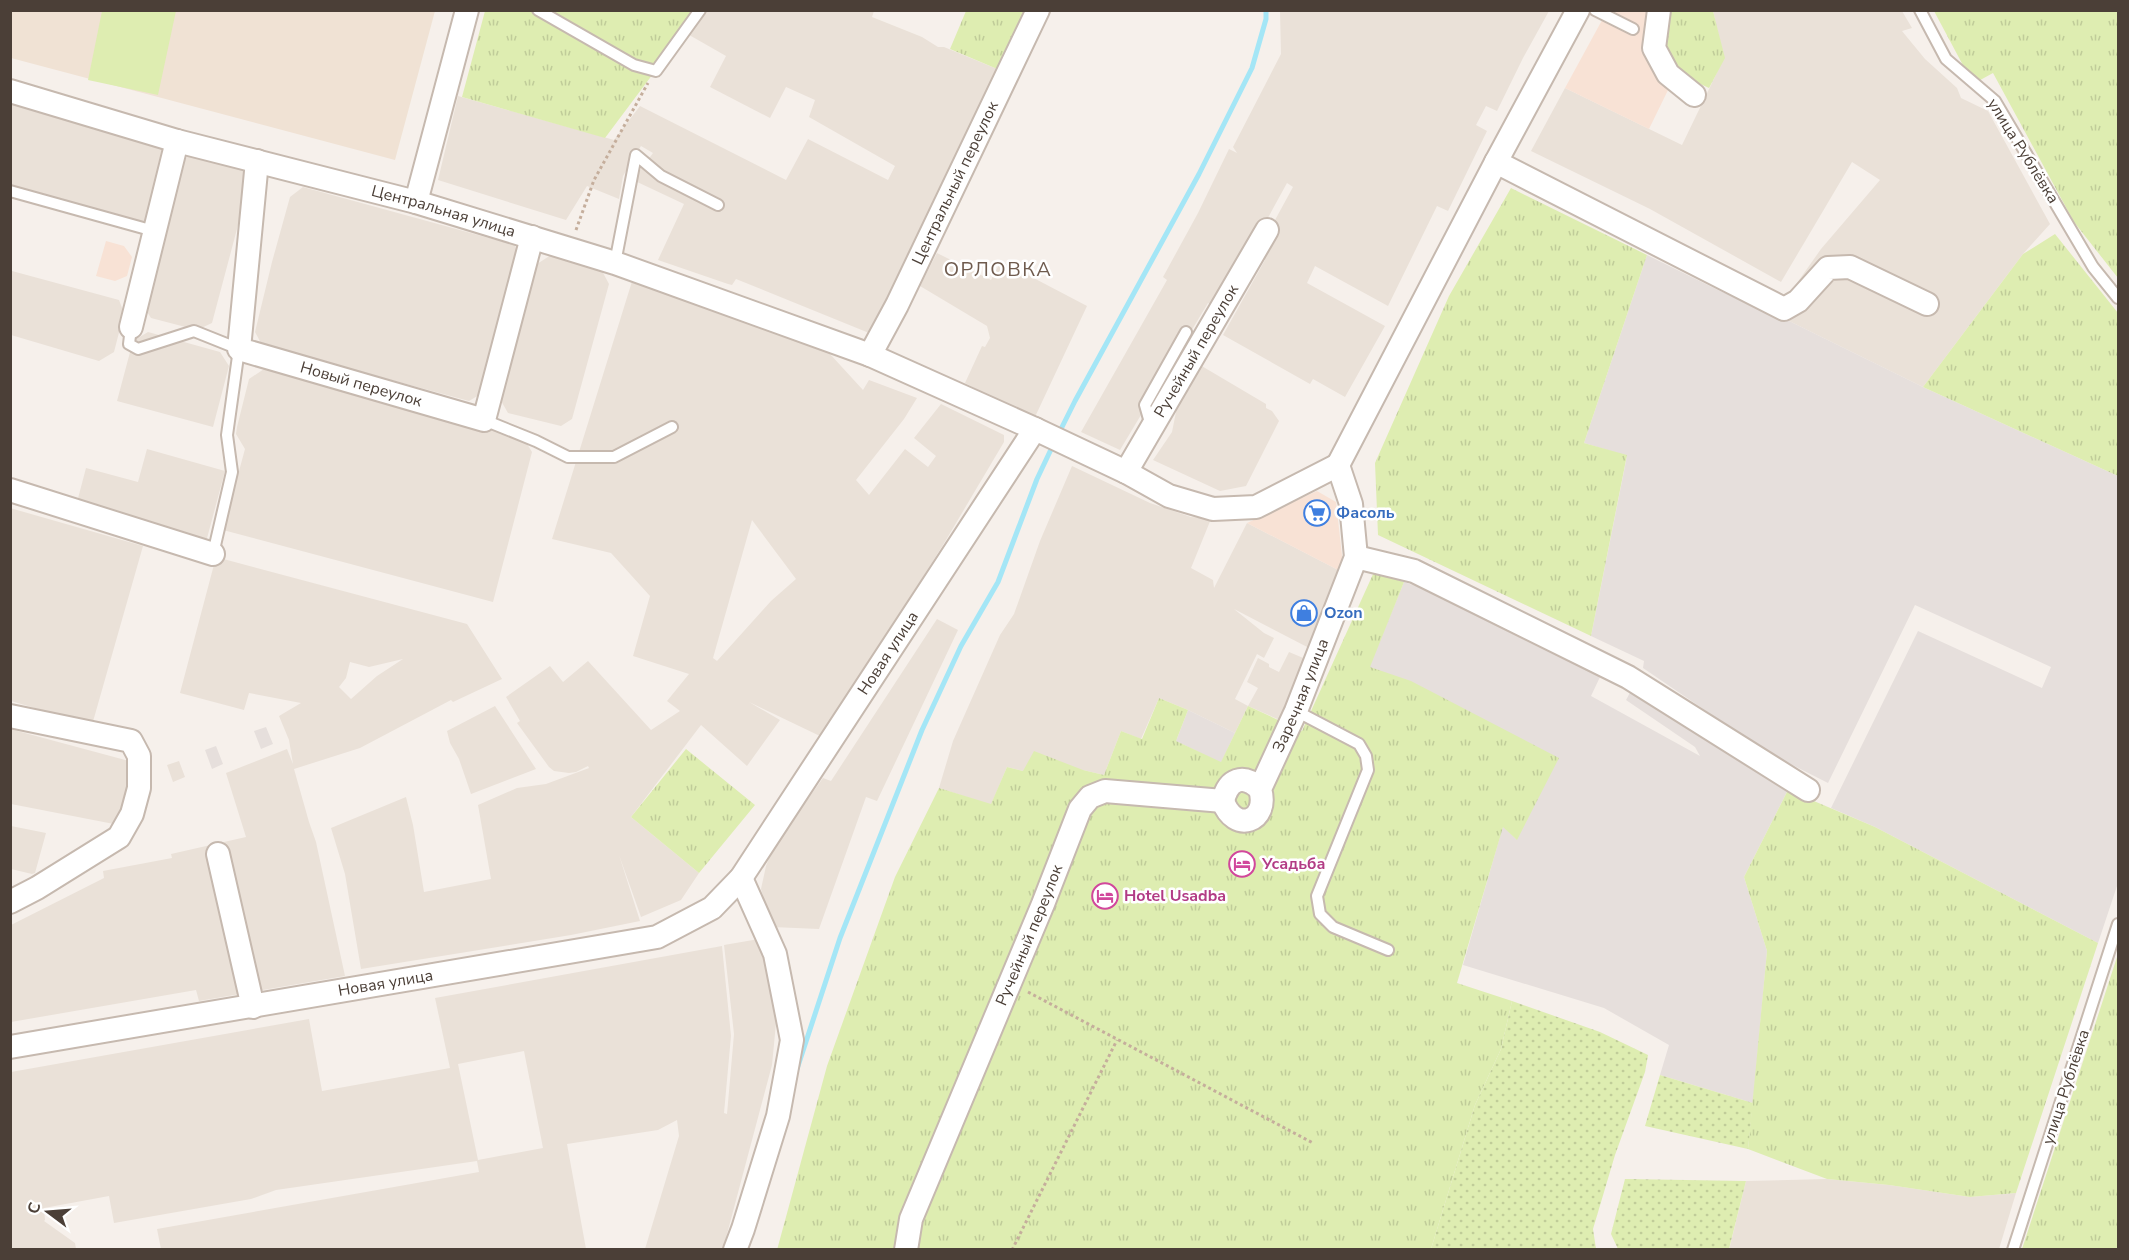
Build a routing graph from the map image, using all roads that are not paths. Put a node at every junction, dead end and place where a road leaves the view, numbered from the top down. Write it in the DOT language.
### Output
graph roads {
  1 [pos="467,10"];
  2 [pos="538,10"];
  3 [pos="700,10"];
  4 [pos="1038,10"];
  5 [pos="1578,10"];
  6 [pos="1595,10"];
  7 [pos="1659,10"];
  8 [pos="1920,10"];
  9 [pos="1633,29"];
  10 [pos="10,91"];
  11 [pos="1694,95"];
  12 [pos="177,141"];
  13 [pos="257,161"];
  14 [pos="1496,162"];
  15 [pos="11,194"];
  16 [pos="416,202"];
  17 [pos="718,205"];
  18 [pos="1267,230"];
  19 [pos="154,231"];
  20 [pos="531,237"];
  21 [pos="615,263"];
  22 [pos="2118,298"];
  23 [pos="1927,304"];
  24 [pos="131,327"];
  25 [pos="1186,332"];
  26 [pos="239,349"];
  27 [pos="870,355"];
  28 [pos="484,420"];
  29 [pos="1151,426"];
  30 [pos="672,427"];
  31 [pos="1035,429"];
  32 [pos="1338,465"];
  33 [pos="1126,472"];
  34 [pos="10,490"];
  35 [pos="213,554"];
  36 [pos="1356,557"];
  37 [pos="1296,711"];
  38 [pos="10,716"];
  39 [pos="1260,789"];
  40 [pos="1808,790"];
  41 [pos="1222,801"];
  42 [pos="218,854"];
  43 [pos="741,878"];
  44 [pos="10,902"];
  45 [pos="2118,924"];
  46 [pos="1388,950"];
  47 [pos="253,1007"];
  48 [pos="10,1047"];
  49 [pos="735,1250"];
  50 [pos="906,1250"];
  51 [pos="2013,1250"];
  1 -- 16 [label="street"];
  2 -- 3 [label="lane"];
  4 -- 27 [label="street, Центральный переулок"];
  5 -- 14 [label="street"];
  6 -- 9 [label="lane"];
  7 -- 11 [label="street"];
  8 -- 22 [label="lane, улица Рублёвка"];
  10 -- 12 [label="street, Центральная улица"];
  12 -- 13 [label="street, Центральная улица"];
  12 -- 19 [label="street"];
  13 -- 16 [label="street, Центральная улица"];
  13 -- 26 [label="street"];
  14 -- 23 [label="street"];
  14 -- 32 [label="street"];
  15 -- 19 [label="lane"];
  16 -- 20 [label="street, Центральная улица"];
  17 -- 21 [label="lane"];
  18 -- 29 [label="street, Ручейный переулок"];
  19 -- 24 [label="street"];
  20 -- 21 [label="street, Центральная улица"];
  20 -- 28 [label="street"];
  21 -- 27 [label="street, Центральная улица"];
  24 -- 26 [label="lane"];
  25 -- 29 [label="lane"];
  26 -- 28 [label="street, Новый переулок"];
  26 -- 35 [label="lane"];
  27 -- 31 [label="street, Центральная улица"];
  28 -- 30 [label="lane"];
  29 -- 33 [label="street, Ручейный переулок"];
  31 -- 33 [label="street"];
  31 -- 43 [label="street, Новая улица"];
  32 -- 33 [label="street"];
  32 -- 36 [label="street, Заречная улица"];
  34 -- 35 [label="street"];
  36 -- 37 [label="street, Заречная улица"];
  36 -- 40 [label="street"];
  37 -- 39 [label="street, Заречная улица"];
  37 -- 46 [label="lane"];
  38 -- 44 [label="street"];
  39 -- 41 [label="street"];
  39 -- 41 [label="street, Заречная улица"];
  41 -- 50 [label="street, Ручейный переулок"];
  42 -- 47 [label="street"];
  43 -- 47 [label="street, Новая улица"];
  43 -- 49 [label="street"];
  45 -- 51 [label="lane, улица Рублёвка"];
  47 -- 48 [label="street, Новая улица"];
}
